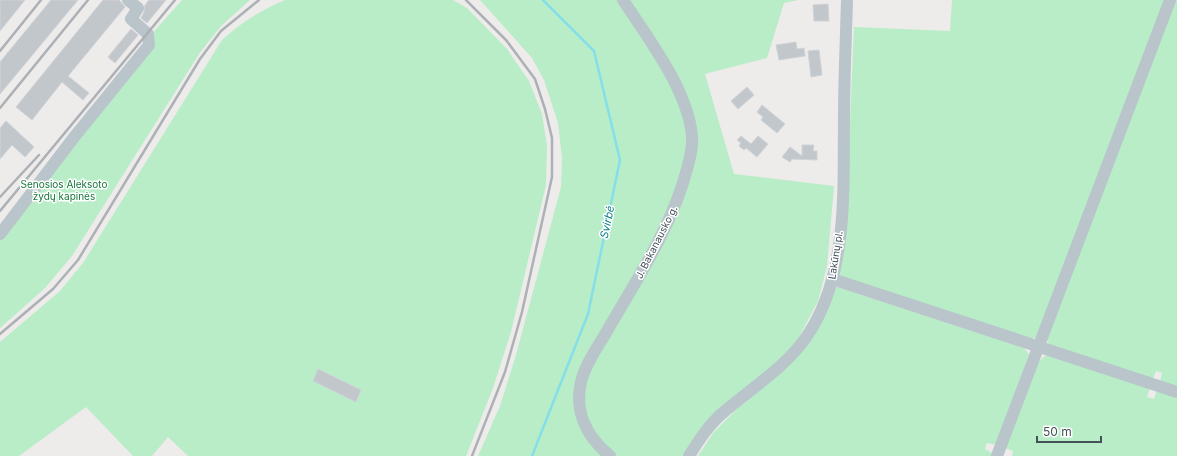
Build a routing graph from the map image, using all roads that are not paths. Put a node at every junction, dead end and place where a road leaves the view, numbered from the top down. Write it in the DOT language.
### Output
graph roads {
  1 [pos="128,0"];
  2 [pos="623,0"];
  3 [pos="847,0"];
  4 [pos="1170,0"];
  5 [pos="0,234"];
  6 [pos="832,280"];
  7 [pos="1038,348"];
  8 [pos="1177,392"];
  9 [pos="610,456"];
  10 [pos="689,456"];
  11 [pos="997,456"];
  1 -- 5 [label="street"];
  2 -- 9 [label="street, J. Bakanausko g."];
  3 -- 6 [label="street, Lakūnų pl."];
  4 -- 7 [label="street"];
  6 -- 7 [label="street"];
  6 -- 10 [label="street, Lakūnų pl."];
  7 -- 8 [label="street"];
  7 -- 11 [label="street"];
}
